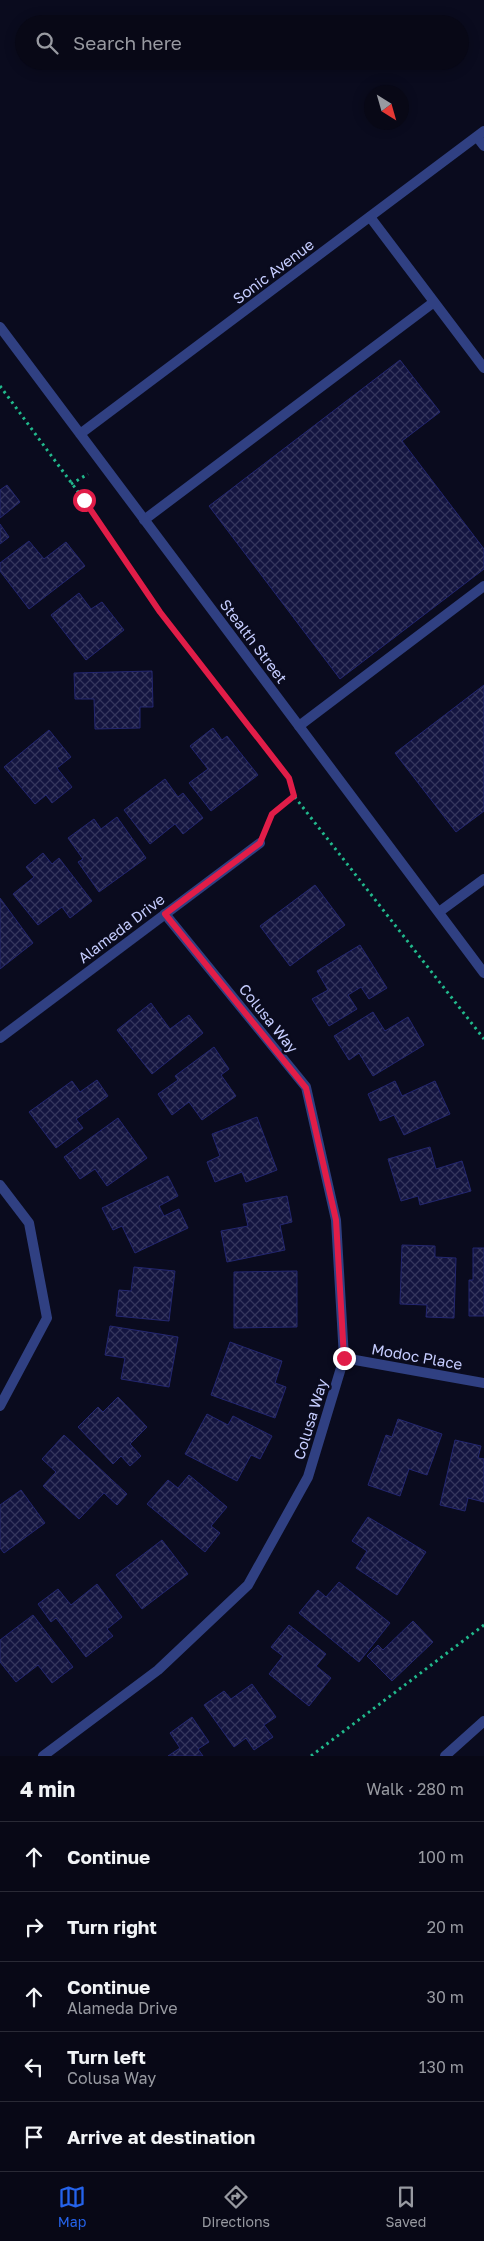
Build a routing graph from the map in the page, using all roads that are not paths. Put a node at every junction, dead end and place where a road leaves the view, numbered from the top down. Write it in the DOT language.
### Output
graph roads {
  1 [pos="480,134"];
  2 [pos="484,146"];
  3 [pos="370,217"];
  4 [pos="434,302"];
  5 [pos="0,327"];
  6 [pos="484,368"];
  7 [pos="80,434"];
  8 [pos="144,520"];
  9 [pos="484,586"];
  10 [pos="299,726"];
  11 [pos="260,843"];
  12 [pos="484,879"];
  13 [pos="439,912"];
  14 [pos="165,914"];
  15 [pos="484,973"];
  16 [pos="0,1038"];
  17 [pos="0,1186"];
  18 [pos="344,1358"];
  19 [pos="484,1383"];
  20 [pos="0,1406"];
  21 [pos="484,1721"];
  22 [pos="43,1756"];
  23 [pos="445,1756"];
  1 -- 2 [label="street"];
  1 -- 3 [label="street, Sonic Avenue"];
  3 -- 4 [label="street"];
  3 -- 7 [label="street, Sonic Avenue"];
  4 -- 6 [label="street"];
  4 -- 8 [label="street"];
  5 -- 7 [label="street, Stealth Street"];
  7 -- 8 [label="street, Stealth Street"];
  8 -- 10 [label="street, Stealth Street"];
  9 -- 10 [label="street"];
  10 -- 13 [label="street, Stealth Street"];
  11 -- 14 [label="street, Alameda Drive"];
  12 -- 13 [label="street"];
  13 -- 15 [label="street, Stealth Street"];
  14 -- 16 [label="street, Alameda Drive"];
  14 -- 18 [label="street, Colusa Way"];
  17 -- 20 [label="street"];
  18 -- 19 [label="street, Modoc Place"];
  18 -- 22 [label="street, Colusa Way"];
  21 -- 23 [label="street"];
}
